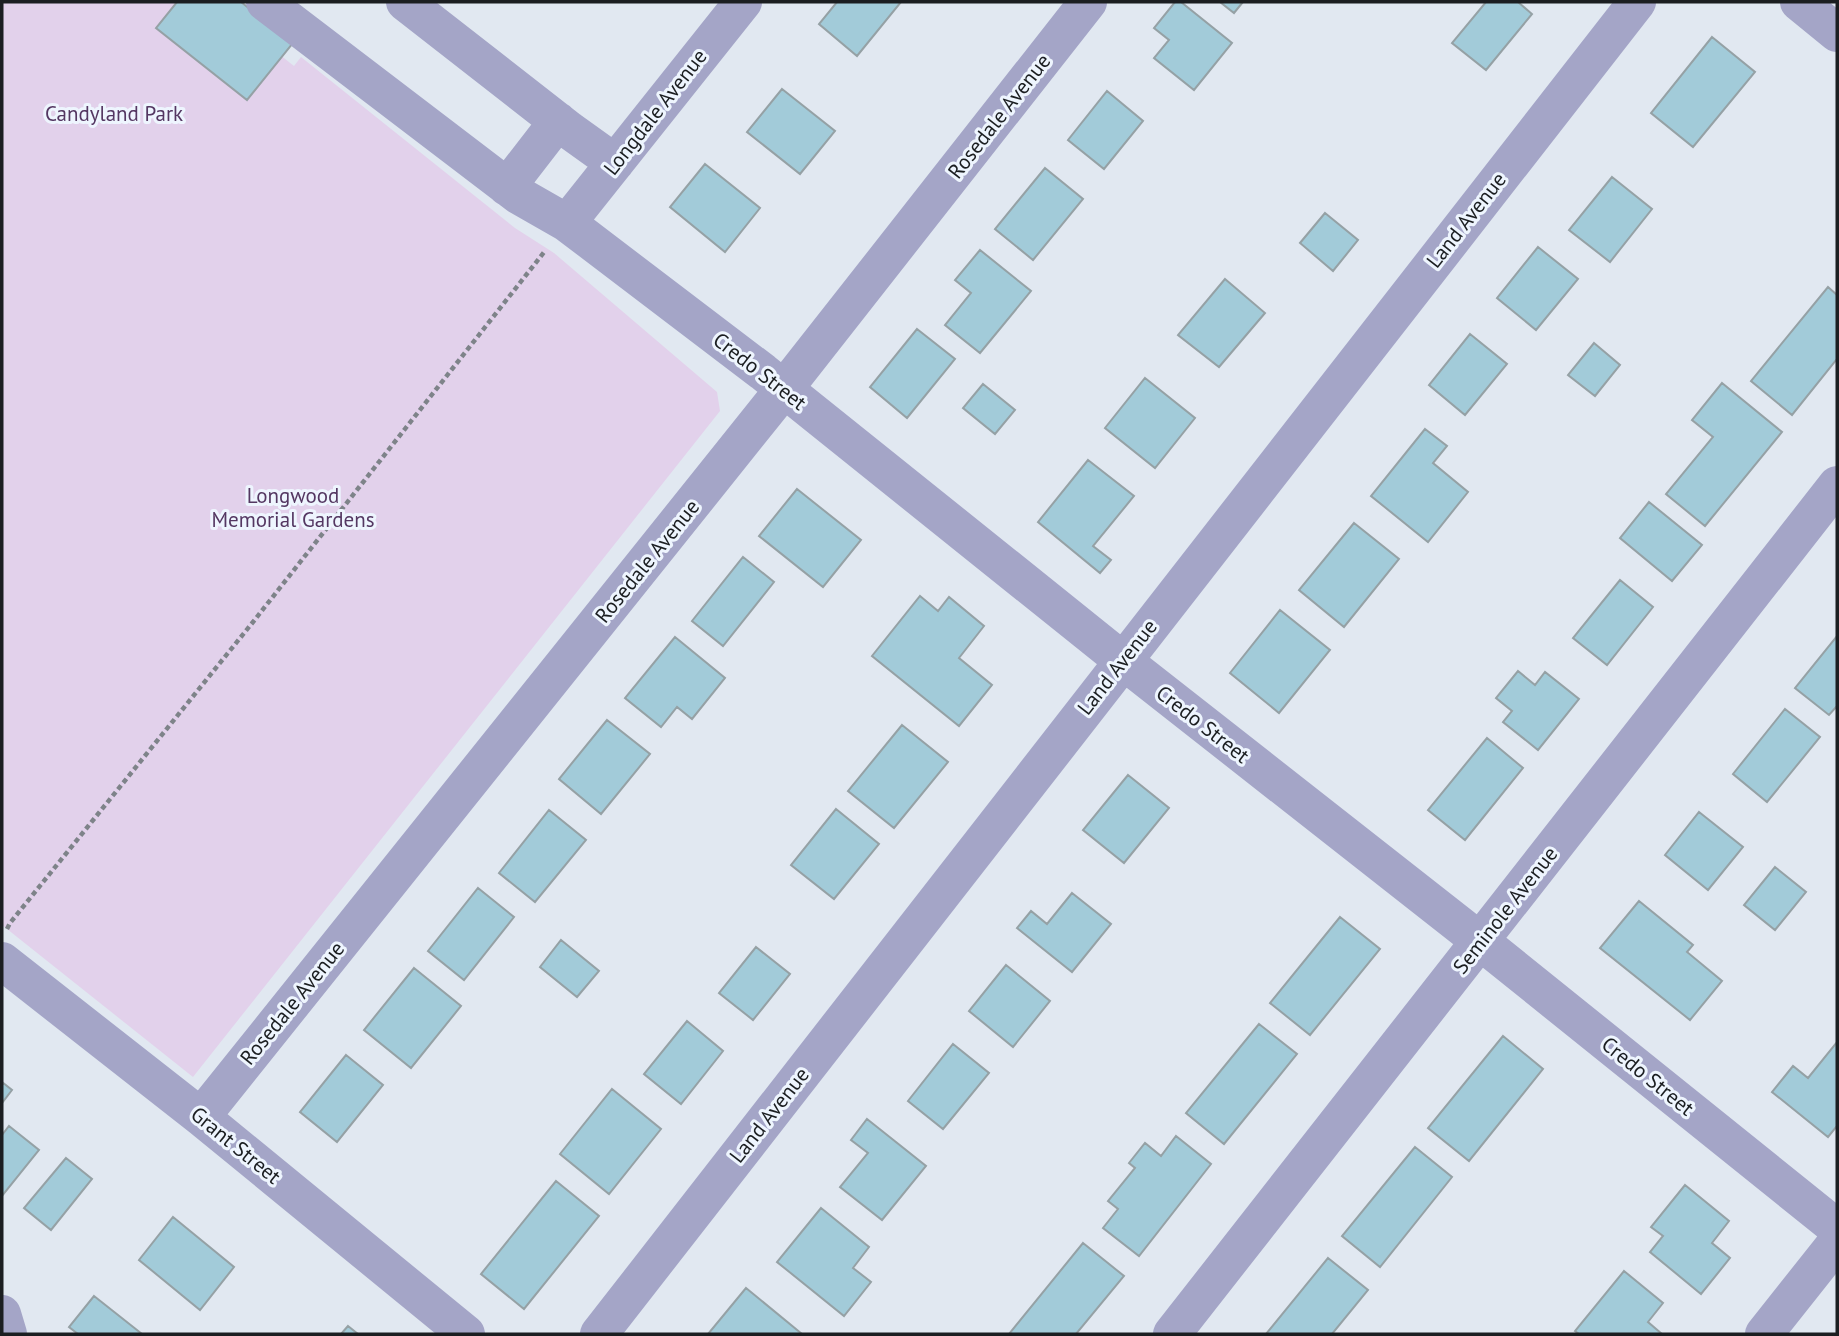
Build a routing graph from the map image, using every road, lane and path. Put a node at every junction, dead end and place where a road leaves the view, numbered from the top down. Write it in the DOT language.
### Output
graph roads {
  1 [pos="265,2"];
  2 [pos="405,2"];
  3 [pos="743,2"];
  4 [pos="1088,2"];
  5 [pos="1637,2"];
  6 [pos="1798,2"];
  7 [pos="1837,33"];
  8 [pos="558,121"];
  9 [pos="615,163"];
  10 [pos="507,187"];
  11 [pos="567,222"];
  12 [pos="784,389"];
  13 [pos="1837,485"];
  14 [pos="1122,660"];
  15 [pos="1480,941"];
  16 [pos="4,948"];
  17 [pos="201,1116"];
  18 [pos="1837,1228"];
  19 [pos="1837,1242"];
  20 [pos="2,1314"];
  21 [pos="8,1334"];
  22 [pos="466,1334"];
  23 [pos="599,1334"];
  24 [pos="1172,1334"];
  25 [pos="1764,1334"];
  1 -- 10 [label="street, Credo Street"];
  2 -- 8 [label="street"];
  3 -- 9 [label="street, Longdale Avenue"];
  4 -- 12 [label="street, Rosedale Avenue"];
  5 -- 14 [label="street, Land Avenue"];
  6 -- 7 [label="street"];
  8 -- 9 [label="street"];
  8 -- 10 [label="street"];
  9 -- 11 [label="street, Longdale Avenue"];
  10 -- 11 [label="street, Credo Street"];
  11 -- 12 [label="street, Credo Street"];
  11 -- 16 [label="path"];
  12 -- 14 [label="street, Credo Street"];
  12 -- 17 [label="street, Rosedale Avenue"];
  13 -- 15 [label="street, Seminole Avenue"];
  14 -- 15 [label="street, Credo Street"];
  14 -- 23 [label="street, Land Avenue"];
  15 -- 18 [label="street, Credo Street"];
  15 -- 24 [label="street, Seminole Avenue"];
  16 -- 17 [label="street, Grant Street"];
  17 -- 22 [label="street, Grant Street"];
  19 -- 25 [label="street"];
  20 -- 21 [label="street"];
}
